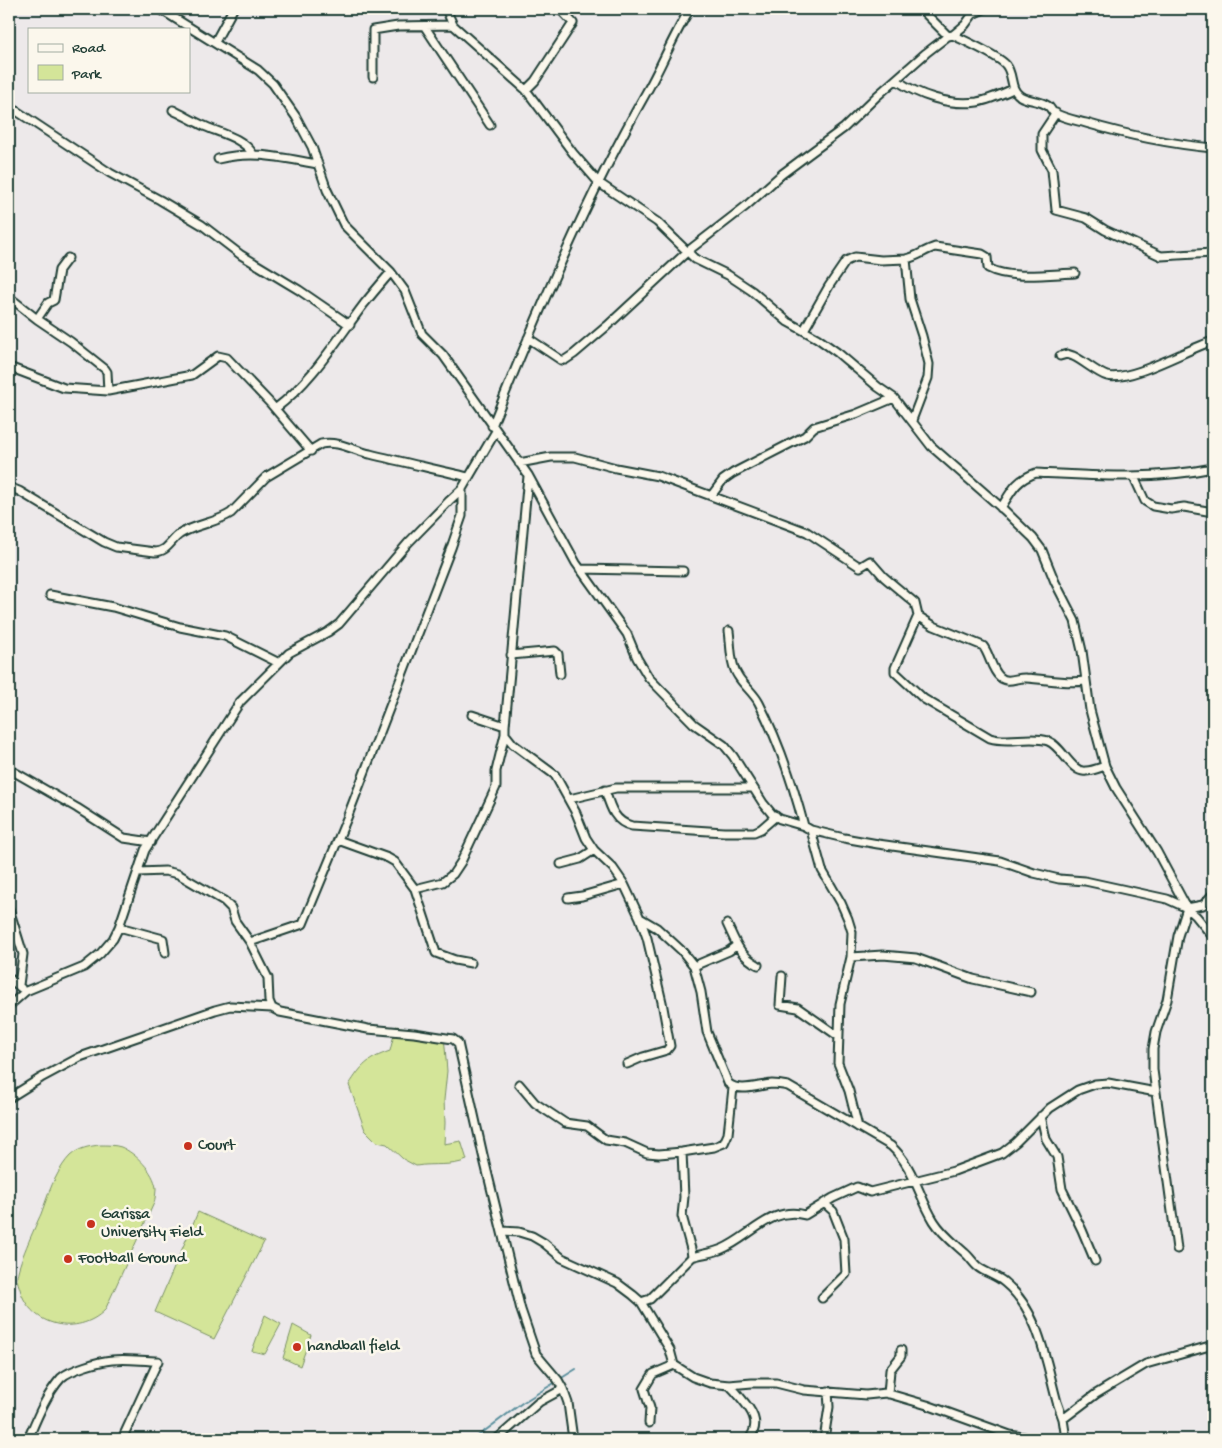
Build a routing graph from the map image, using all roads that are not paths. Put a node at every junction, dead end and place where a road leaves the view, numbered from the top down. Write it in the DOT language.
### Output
graph roads {
  1 [pos="160,9"];
  2 [pos="233,9"];
  3 [pos="446,9"];
  4 [pos="560,9"];
  5 [pos="690,9"];
  6 [pos="921,9"];
  7 [pos="984,9"];
  8 [pos="452,26"];
  9 [pos="425,27"];
  10 [pos="951,36"];
  11 [pos="215,42"];
  12 [pos="373,77"];
  13 [pos="896,80"];
  14 [pos="1013,89"];
  15 [pos="526,90"];
  16 [pos="9,106"];
  17 [pos="173,110"];
  18 [pos="1056,113"];
  19 [pos="490,125"];
  20 [pos="1213,148"];
  21 [pos="253,154"];
  22 [pos="218,159"];
  23 [pos="318,164"];
  24 [pos="599,182"];
  25 [pos="688,251"];
  26 [pos="1213,253"];
  27 [pos="68,258"];
  28 [pos="906,259"];
  29 [pos="391,272"];
  30 [pos="1075,273"];
  31 [pos="9,297"];
  32 [pos="37,319"];
  33 [pos="350,325"];
  34 [pos="804,330"];
  35 [pos="528,338"];
  36 [pos="1213,341"];
  37 [pos="1060,356"];
  38 [pos="9,367"];
  39 [pos="108,391"];
  40 [pos="894,398"];
  41 [pos="275,409"];
  42 [pos="912,420"];
  43 [pos="494,428"];
  44 [pos="311,452"];
  45 [pos="519,463"];
  46 [pos="1213,468"];
  47 [pos="528,475"];
  48 [pos="468,477"];
  49 [pos="1134,477"];
  50 [pos="9,488"];
  51 [pos="462,489"];
  52 [pos="711,496"];
  53 [pos="1001,508"];
  54 [pos="1213,512"];
  55 [pos="580,569"];
  56 [pos="683,571"];
  57 [pos="50,595"];
  58 [pos="918,616"];
  59 [pos="729,631"];
  60 [pos="511,655"];
  61 [pos="279,663"];
  62 [pos="560,674"];
  63 [pos="1086,681"];
  64 [pos="472,715"];
  65 [pos="505,730"];
  66 [pos="1104,766"];
  67 [pos="9,769"];
  68 [pos="753,788"];
  69 [pos="605,790"];
  70 [pos="569,799"];
  71 [pos="776,816"];
  72 [pos="804,826"];
  73 [pos="811,830"];
  74 [pos="338,840"];
  75 [pos="151,842"];
  76 [pos="594,850"];
  77 [pos="561,864"];
  78 [pos="138,872"];
  79 [pos="624,884"];
  80 [pos="415,889"];
  81 [pos="1213,894"];
  82 [pos="568,898"];
  83 [pos="1187,908"];
  84 [pos="9,909"];
  85 [pos="640,918"];
  86 [pos="727,924"];
  87 [pos="119,928"];
  88 [pos="1213,936"];
  89 [pos="250,942"];
  90 [pos="737,945"];
  91 [pos="165,953"];
  92 [pos="851,957"];
  93 [pos="470,963"];
  94 [pos="758,965"];
  95 [pos="694,966"];
  96 [pos="782,976"];
  97 [pos="9,978"];
  98 [pos="18,986"];
  99 [pos="26,991"];
  100 [pos="1031,992"];
  101 [pos="9,1006"];
  102 [pos="272,1008"];
  103 [pos="838,1036"];
  104 [pos="627,1064"];
  105 [pos="519,1084"];
  106 [pos="733,1088"];
  107 [pos="1156,1092"];
  108 [pos="9,1098"];
  109 [pos="1042,1116"];
  110 [pos="858,1127"];
  111 [pos="682,1152"];
  112 [pos="914,1180"];
  113 [pos="824,1203"];
  114 [pos="502,1231"];
  115 [pos="1177,1249"];
  116 [pos="692,1257"];
  117 [pos="1095,1262"];
  118 [pos="822,1298"];
  119 [pos="641,1302"];
  120 [pos="1213,1345"];
  121 [pos="901,1350"];
  122 [pos="674,1365"];
  123 [pos="728,1386"];
  124 [pos="563,1390"];
  125 [pos="828,1391"];
  126 [pos="888,1394"];
  127 [pos="1063,1420"];
  128 [pos="649,1423"];
  129 [pos="28,1439"];
  130 [pos="122,1439"];
  131 [pos="497,1439"];
  132 [pos="573,1439"];
  133 [pos="749,1439"];
  134 [pos="824,1439"];
  135 [pos="1036,1439"];
  136 [pos="1066,1439"];
  1 -- 11 [label="street"];
  2 -- 11 [label="street"];
  3 -- 8 [label="street"];
  4 -- 15 [label="street"];
  5 -- 24 [label="street"];
  6 -- 10 [label="street"];
  7 -- 10 [label="street"];
  8 -- 9 [label="street"];
  8 -- 15 [label="street"];
  9 -- 12 [label="street"];
  9 -- 19 [label="street"];
  10 -- 13 [label="street"];
  10 -- 14 [label="street"];
  11 -- 23 [label="street"];
  13 -- 14 [label="street"];
  13 -- 25 [label="street"];
  14 -- 18 [label="street"];
  15 -- 24 [label="street"];
  16 -- 33 [label="street"];
  17 -- 21 [label="street"];
  18 -- 20 [label="street"];
  18 -- 26 [label="street"];
  21 -- 22 [label="street"];
  21 -- 23 [label="street"];
  23 -- 29 [label="street"];
  24 -- 25 [label="street"];
  24 -- 35 [label="street"];
  25 -- 34 [label="street"];
  25 -- 35 [label="street"];
  27 -- 32 [label="street"];
  28 -- 30 [label="street"];
  28 -- 34 [label="street"];
  28 -- 42 [label="street"];
  29 -- 33 [label="street"];
  29 -- 43 [label="street"];
  31 -- 32 [label="street"];
  32 -- 39 [label="street"];
  33 -- 41 [label="street"];
  34 -- 40 [label="street"];
  35 -- 43 [label="street"];
  36 -- 37 [label="street"];
  38 -- 39 [label="street"];
  39 -- 41 [label="street"];
  40 -- 42 [label="street"];
  40 -- 52 [label="street"];
  41 -- 44 [label="street"];
  42 -- 53 [label="street"];
  43 -- 45 [label="street"];
  43 -- 48 [label="street"];
  44 -- 48 [label="street"];
  44 -- 50 [label="street"];
  45 -- 47 [label="street"];
  45 -- 52 [label="street"];
  46 -- 49 [label="street"];
  47 -- 55 [label="street"];
  47 -- 60 [label="street"];
  48 -- 51 [label="street"];
  49 -- 53 [label="street"];
  49 -- 54 [label="street"];
  51 -- 61 [label="street"];
  51 -- 74 [label="street"];
  52 -- 58 [label="street"];
  53 -- 63 [label="street"];
  55 -- 56 [label="street"];
  55 -- 68 [label="street"];
  57 -- 61 [label="street"];
  58 -- 63 [label="street"];
  58 -- 66 [label="street"];
  59 -- 72 [label="street"];
  60 -- 62 [label="street"];
  60 -- 65 [label="street"];
  61 -- 75 [label="street"];
  63 -- 66 [label="street"];
  64 -- 65 [label="street"];
  65 -- 70 [label="street"];
  65 -- 80 [label="street"];
  66 -- 83 [label="street"];
  67 -- 75 [label="street"];
  68 -- 69 [label="street"];
  68 -- 71 [label="street"];
  69 -- 70 [label="street"];
  69 -- 71 [label="street"];
  70 -- 76 [label="street"];
  71 -- 72 [label="street"];
  72 -- 73 [label="street"];
  73 -- 83 [label="street"];
  73 -- 92 [label="street"];
  74 -- 80 [label="street"];
  74 -- 89 [label="street"];
  75 -- 78 [label="street"];
  76 -- 77 [label="street"];
  76 -- 79 [label="street"];
  78 -- 87 [label="street"];
  78 -- 89 [label="street"];
  79 -- 82 [label="street"];
  79 -- 85 [label="street"];
  80 -- 93 [label="street"];
  81 -- 83 [label="street"];
  83 -- 88 [label="street"];
  83 -- 107 [label="street"];
  84 -- 98 [label="street"];
  85 -- 95 [label="street"];
  85 -- 104 [label="street"];
  86 -- 90 [label="street"];
  87 -- 91 [label="street"];
  87 -- 99 [label="street"];
  89 -- 102 [label="street"];
  90 -- 94 [label="street"];
  90 -- 95 [label="street"];
  92 -- 100 [label="street"];
  92 -- 103 [label="street"];
  95 -- 106 [label="street"];
  96 -- 103 [label="street"];
  97 -- 98 [label="street"];
  98 -- 99 [label="street"];
  99 -- 101 [label="street"];
  102 -- 108 [label="street"];
  102 -- 114 [label="street"];
  103 -- 110 [label="street"];
  105 -- 111 [label="street"];
  106 -- 110 [label="street"];
  106 -- 111 [label="street"];
  107 -- 109 [label="street"];
  107 -- 115 [label="street"];
  109 -- 112 [label="street"];
  109 -- 117 [label="street"];
  110 -- 112 [label="street"];
  111 -- 116 [label="street"];
  112 -- 113 [label="street"];
  112 -- 127 [label="street"];
  113 -- 116 [label="street"];
  113 -- 118 [label="street"];
  114 -- 119 [label="street"];
  114 -- 124 [label="street"];
  116 -- 119 [label="street"];
  119 -- 122 [label="street"];
  120 -- 127 [label="street"];
  121 -- 126 [label="street"];
  122 -- 123 [label="street"];
  122 -- 128 [label="street"];
  123 -- 125 [label="street"];
  123 -- 133 [label="street"];
  124 -- 131 [label="street"];
  124 -- 132 [label="street"];
  125 -- 126 [label="street"];
  125 -- 134 [label="street"];
  126 -- 135 [label="street"];
  127 -- 136 [label="street"];
  129 -- 130 [label="street"];
}
